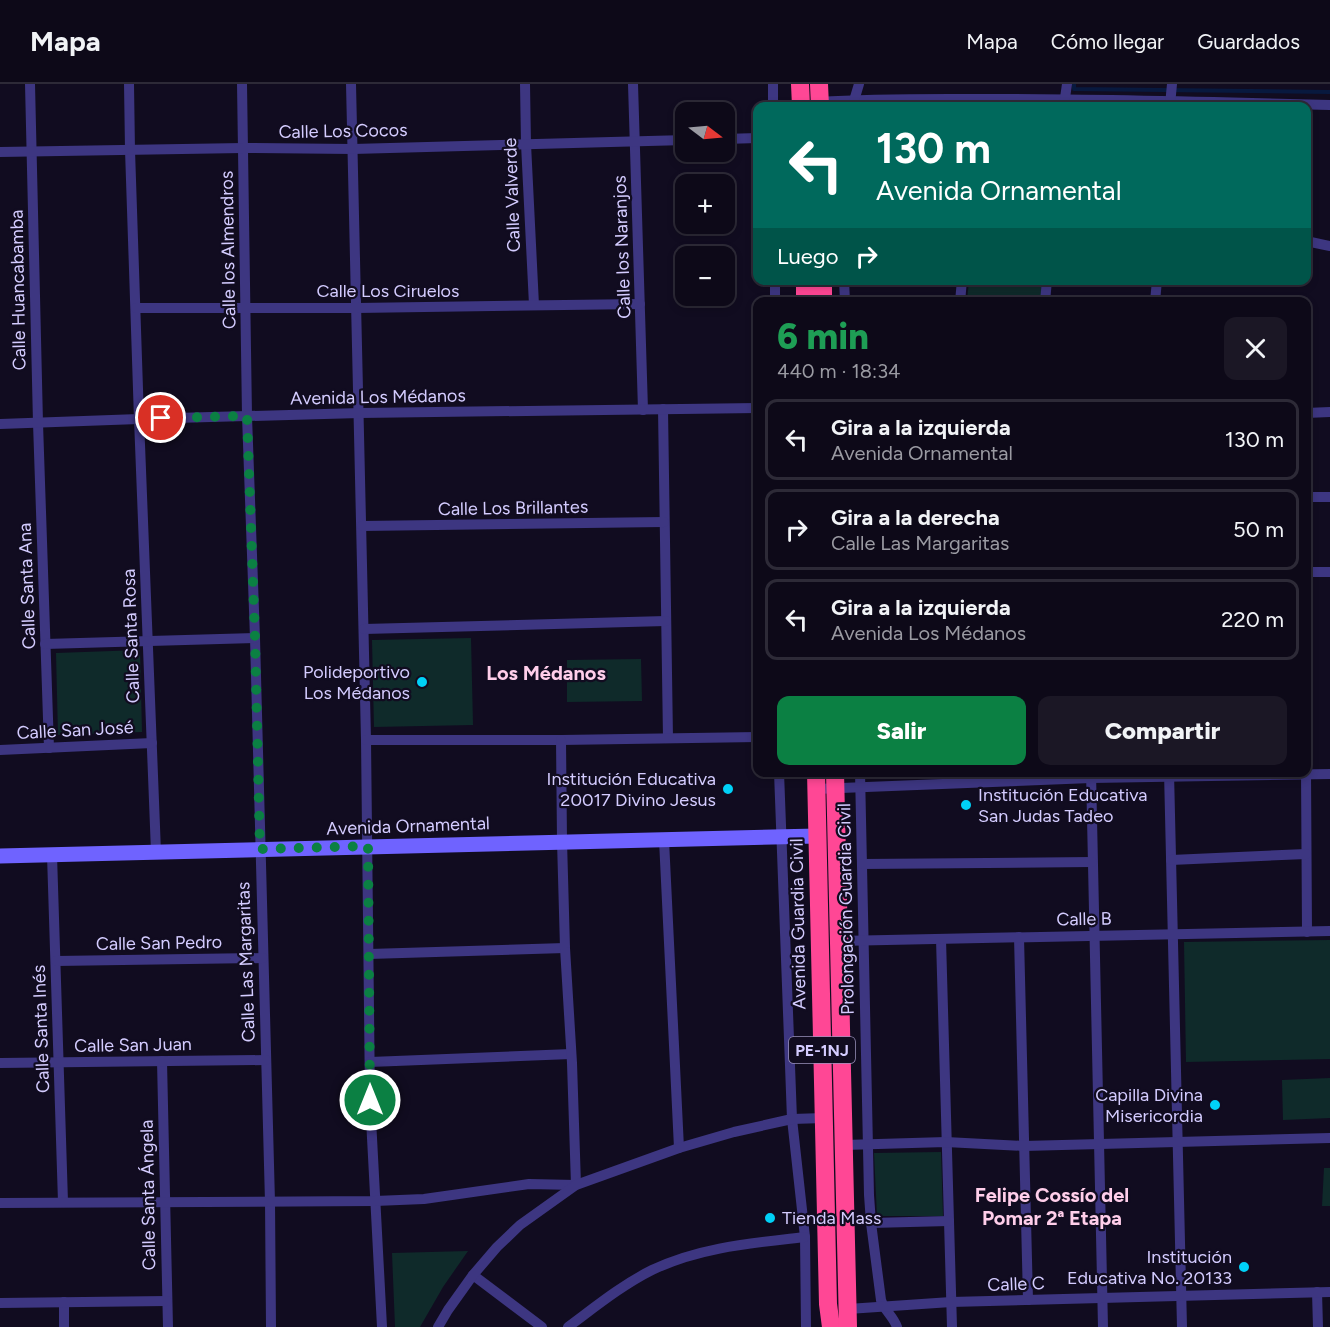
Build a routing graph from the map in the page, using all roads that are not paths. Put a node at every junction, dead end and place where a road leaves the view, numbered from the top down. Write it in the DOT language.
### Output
graph roads {
  1 [pos="30,84"];
  2 [pos="129,84"];
  3 [pos="242,84"];
  4 [pos="351,84"];
  5 [pos="525,84"];
  6 [pos="633,84"];
  7 [pos="773,84"];
  8 [pos="800,84"];
  9 [pos="860,84"];
  10 [pos="1067,84"];
  11 [pos="1173,84"];
  12 [pos="820,97"];
  13 [pos="773,102"];
  14 [pos="801,102"];
  15 [pos="848,102"];
  16 [pos="854,102"];
  17 [pos="1065,102"];
  18 [pos="1171,102"];
  19 [pos="1311,105"];
  20 [pos="1330,105"];
  21 [pos="753,138"];
  22 [pos="735,139"];
  23 [pos="675,140"];
  24 [pos="635,141"];
  25 [pos="526,144"];
  26 [pos="243,148"];
  27 [pos="353,149"];
  28 [pos="130,150"];
  29 [pos="31,151"];
  30 [pos="0,153"];
  31 [pos="1311,243"];
  32 [pos="1330,246"];
  33 [pos="640,304"];
  34 [pos="534,305"];
  35 [pos="245,307"];
  36 [pos="136,308"];
  37 [pos="357,308"];
  38 [pos="753,408"];
  39 [pos="663,409"];
  40 [pos="644,410"];
  41 [pos="1330,412"];
  42 [pos="360,413"];
  43 [pos="1311,413"];
  44 [pos="247,416"];
  45 [pos="139,419"];
  46 [pos="38,423"];
  47 [pos="0,424"];
  48 [pos="1311,497"];
  49 [pos="1330,497"];
  50 [pos="664,522"];
  51 [pos="362,526"];
  52 [pos="1311,572"];
  53 [pos="1330,572"];
  54 [pos="666,621"];
  55 [pos="364,629"];
  56 [pos="255,638"];
  57 [pos="148,640"];
  58 [pos="45,644"];
  59 [pos="753,737"];
  60 [pos="668,738"];
  61 [pos="366,740"];
  62 [pos="561,740"];
  63 [pos="152,743"];
  64 [pos="49,748"];
  65 [pos="0,750"];
  66 [pos="1311,774"];
  67 [pos="1330,774"];
  68 [pos="779,777"];
  69 [pos="860,777"];
  70 [pos="938,777"];
  71 [pos="1057,777"];
  72 [pos="1091,777"];
  73 [pos="1169,777"];
  74 [pos="1306,777"];
  75 [pos="835,780"];
  76 [pos="816,781"];
  77 [pos="939,784"];
  78 [pos="860,788"];
  79 [pos="817,836"];
  80 [pos="781,837"];
  81 [pos="664,840"];
  82 [pos="562,841"];
  83 [pos="368,846"];
  84 [pos="260,849"];
  85 [pos="156,852"];
  86 [pos="1306,854"];
  87 [pos="52,855"];
  88 [pos="0,856"];
  89 [pos="1171,860"];
  90 [pos="1092,862"];
  91 [pos="862,864"];
  92 [pos="1330,931"];
  93 [pos="1307,932"];
  94 [pos="1172,934"];
  95 [pos="1094,935"];
  96 [pos="1019,937"];
  97 [pos="941,939"];
  98 [pos="863,940"];
  99 [pos="839,941"];
  100 [pos="565,948"];
  101 [pos="369,954"];
  102 [pos="263,958"];
  103 [pos="56,961"];
  104 [pos="571,1054"];
  105 [pos="266,1060"];
  106 [pos="162,1061"];
  107 [pos="370,1062"];
  108 [pos="58,1063"];
  109 [pos="0,1064"];
  110 [pos="824,1118"];
  111 [pos="792,1119"];
  112 [pos="1330,1138"];
  113 [pos="946,1142"];
  114 [pos="1176,1142"];
  115 [pos="1098,1144"];
  116 [pos="844,1145"];
  117 [pos="867,1145"];
  118 [pos="1024,1146"];
  119 [pos="679,1148"];
  120 [pos="576,1185"];
  121 [pos="375,1201"];
  122 [pos="63,1202"];
  123 [pos="165,1202"];
  124 [pos="270,1202"];
  125 [pos="0,1203"];
  126 [pos="949,1221"];
  127 [pos="870,1223"];
  128 [pos="805,1236"];
  129 [pos="473,1275"];
  130 [pos="1317,1292"];
  131 [pos="1330,1292"];
  132 [pos="1181,1296"];
  133 [pos="1102,1298"];
  134 [pos="1028,1300"];
  135 [pos="167,1301"];
  136 [pos="64,1302"];
  137 [pos="951,1302"];
  138 [pos="0,1303"];
  139 [pos="883,1306"];
  140 [pos="848,1318"];
  141 [pos="64,1327"];
  142 [pos="168,1327"];
  143 [pos="271,1327"];
  144 [pos="382,1327"];
  145 [pos="438,1327"];
  146 [pos="542,1327"];
  147 [pos="568,1327"];
  148 [pos="806,1327"];
  149 [pos="831,1327"];
  150 [pos="897,1327"];
  151 [pos="952,1327"];
  152 [pos="1103,1327"];
  153 [pos="1182,1327"];
  154 [pos="1318,1327"];
  1 -- 29 [label="street, Calle Huancabamba"];
  2 -- 28 [label="street, Calle Santa Rosa"];
  3 -- 26 [label="street, Calle los Almendros"];
  4 -- 27 [label="street"];
  5 -- 25 [label="street, Calle Valverde"];
  6 -- 24 [label="street, Calle los Naranjos"];
  7 -- 13 [label="street"];
  8 -- 14 [label="highway"];
  9 -- 16 [label="street"];
  10 -- 17 [label="street"];
  11 -- 18 [label="street"];
  12 -- 15 [label="street"];
  19 -- 20 [label="street"];
  21 -- 22 [label="street"];
  23 -- 24 [label="street, Calle Los Cocos"];
  24 -- 25 [label="street, Calle Los Cocos"];
  24 -- 33 [label="street, Calle los Naranjos"];
  25 -- 27 [label="street, Calle Los Cocos"];
  25 -- 34 [label="street, Calle Valverde"];
  26 -- 27 [label="street, Calle Los Cocos"];
  26 -- 28 [label="street, Calle Los Cocos"];
  26 -- 35 [label="street, Calle los Almendros"];
  27 -- 37 [label="street"];
  28 -- 29 [label="street, Calle Los Cocos"];
  28 -- 36 [label="street, Calle Santa Rosa"];
  29 -- 30 [label="street, Calle Los Cocos"];
  29 -- 46 [label="street, Calle Huancabamba"];
  31 -- 32 [label="street"];
  33 -- 34 [label="street, Calle Los Ciruelos"];
  33 -- 40 [label="street, Calle los Naranjos"];
  34 -- 37 [label="street, Calle Los Ciruelos"];
  35 -- 36 [label="street, Calle Los Ciruelos"];
  35 -- 37 [label="street, Calle Los Ciruelos"];
  35 -- 44 [label="street, Calle los Almendros"];
  36 -- 45 [label="street, Calle Santa Rosa"];
  37 -- 42 [label="street"];
  38 -- 39 [label="street, Avenida Los Médanos"];
  39 -- 40 [label="street, Avenida Los Médanos"];
  39 -- 50 [label="street"];
  40 -- 42 [label="street, Avenida Los Médanos"];
  41 -- 43 [label="street"];
  42 -- 44 [label="street, Avenida Los Médanos"];
  42 -- 51 [label="street"];
  44 -- 45 [label="street, Avenida Los Médanos"];
  44 -- 56 [label="street, Calle Las Margaritas"];
  45 -- 46 [label="street, Avenida Los Médanos"];
  45 -- 57 [label="street, Calle Santa Rosa"];
  46 -- 47 [label="street, Avenida Los Médanos"];
  46 -- 58 [label="street, Calle Santa Ana"];
  48 -- 49 [label="street"];
  50 -- 51 [label="street, Calle Los Brillantes"];
  50 -- 54 [label="street"];
  51 -- 55 [label="street"];
  52 -- 53 [label="street"];
  54 -- 55 [label="street"];
  54 -- 60 [label="street"];
  55 -- 61 [label="street"];
  56 -- 57 [label="street"];
  56 -- 84 [label="street, Calle Las Margaritas"];
  57 -- 58 [label="street"];
  57 -- 63 [label="street, Calle Santa Rosa"];
  58 -- 64 [label="street, Calle Santa Ana"];
  59 -- 60 [label="street"];
  60 -- 62 [label="street"];
  61 -- 62 [label="street"];
  61 -- 83 [label="street"];
  62 -- 82 [label="street"];
  63 -- 64 [label="street, Calle San José"];
  63 -- 85 [label="street, Calle Santa Rosa"];
  64 -- 65 [label="street, Calle San José"];
  66 -- 67 [label="street"];
  68 -- 80 [label="street"];
  69 -- 78 [label="street, Prolongación Guardia Civil"];
  70 -- 77 [label="street"];
  71 -- 77 [label="street"];
  72 -- 90 [label="street"];
  73 -- 89 [label="street"];
  74 -- 86 [label="street"];
  75 -- 76 [label="street"];
  75 -- 78 [label="street"];
  75 -- 99 [label="highway, PE-1NJ"];
  76 -- 79 [label="highway, Avenida Guardia Civil / PE-1NJ"];
  77 -- 78 [label="street"];
  78 -- 91 [label="street, Prolongación Guardia Civil"];
  79 -- 80 [label="street, Avenida Ornamental"];
  79 -- 110 [label="highway, Avenida Guardia Civil / PE-1NJ"];
  80 -- 81 [label="street, Avenida Ornamental"];
  80 -- 111 [label="street"];
  81 -- 82 [label="street, Avenida Ornamental"];
  81 -- 119 [label="street"];
  82 -- 83 [label="street, Avenida Ornamental"];
  82 -- 100 [label="street"];
  83 -- 84 [label="street, Avenida Ornamental"];
  83 -- 101 [label="street"];
  84 -- 85 [label="street, Avenida Ornamental"];
  84 -- 102 [label="street, Calle Las Margaritas"];
  85 -- 87 [label="street, Avenida Ornamental"];
  86 -- 89 [label="street"];
  86 -- 93 [label="street"];
  87 -- 88 [label="street, Avenida Ornamental"];
  87 -- 103 [label="street, Calle Santa Inés"];
  89 -- 94 [label="street"];
  90 -- 91 [label="street"];
  90 -- 95 [label="street"];
  91 -- 98 [label="street, Prolongación Guardia Civil"];
  92 -- 93 [label="street, Calle B"];
  93 -- 94 [label="street, Calle B"];
  94 -- 95 [label="street, Calle B"];
  94 -- 114 [label="street"];
  95 -- 96 [label="street, Calle B"];
  95 -- 115 [label="street"];
  96 -- 97 [label="street, Calle B"];
  96 -- 118 [label="street"];
  97 -- 98 [label="street, Calle B"];
  97 -- 113 [label="street"];
  98 -- 99 [label="street, Calle B"];
  98 -- 117 [label="street, Prolongación Guardia Civil"];
  99 -- 116 [label="highway, PE-1NJ"];
  100 -- 101 [label="street"];
  100 -- 104 [label="street"];
  101 -- 107 [label="street"];
  102 -- 103 [label="street, Calle San Pedro"];
  102 -- 105 [label="street, Calle Las Margaritas"];
  103 -- 108 [label="street, Calle Santa Inés"];
  104 -- 107 [label="street"];
  104 -- 120 [label="street"];
  105 -- 106 [label="street, Calle San Juan"];
  105 -- 124 [label="street, Calle Las Margaritas"];
  106 -- 108 [label="street, Calle San Juan"];
  106 -- 123 [label="street, Calle Santa Ángela"];
  107 -- 121 [label="street"];
  108 -- 109 [label="street, Calle San Juan"];
  108 -- 122 [label="street, Calle Santa Inés"];
  110 -- 111 [label="street"];
  110 -- 149 [label="highway, Avenida Guardia Civil / PE-1NJ"];
  111 -- 119 [label="street"];
  111 -- 128 [label="street"];
  112 -- 114 [label="street"];
  113 -- 117 [label="street"];
  113 -- 118 [label="street"];
  113 -- 126 [label="street"];
  114 -- 115 [label="street"];
  114 -- 132 [label="street"];
  115 -- 118 [label="street"];
  115 -- 133 [label="street"];
  116 -- 117 [label="street"];
  116 -- 140 [label="highway, PE-1NJ"];
  117 -- 127 [label="street, Prolongación Guardia Civil"];
  118 -- 134 [label="street"];
  119 -- 120 [label="street"];
  120 -- 121 [label="street"];
  120 -- 129 [label="street"];
  121 -- 124 [label="street"];
  121 -- 144 [label="street"];
  122 -- 123 [label="street"];
  122 -- 125 [label="street"];
  123 -- 124 [label="street"];
  123 -- 135 [label="street, Calle Santa Ángela"];
  124 -- 143 [label="street, Calle Las Margaritas"];
  126 -- 127 [label="street"];
  126 -- 137 [label="street"];
  127 -- 139 [label="street, Prolongación Guardia Civil"];
  128 -- 147 [label="street"];
  128 -- 148 [label="street"];
  129 -- 145 [label="street"];
  129 -- 146 [label="street"];
  130 -- 131 [label="street, Calle C"];
  130 -- 132 [label="street, Calle C"];
  130 -- 154 [label="street"];
  132 -- 133 [label="street, Calle C"];
  132 -- 153 [label="street"];
  133 -- 134 [label="street, Calle C"];
  133 -- 152 [label="street"];
  134 -- 137 [label="street, Calle C"];
  135 -- 136 [label="street"];
  135 -- 142 [label="street, Calle Santa Ángela"];
  136 -- 138 [label="street"];
  136 -- 141 [label="street"];
  137 -- 139 [label="street, Calle C"];
  137 -- 151 [label="street"];
  139 -- 140 [label="street, Calle C"];
  139 -- 150 [label="street, Prolongación Guardia Civil"];
}
